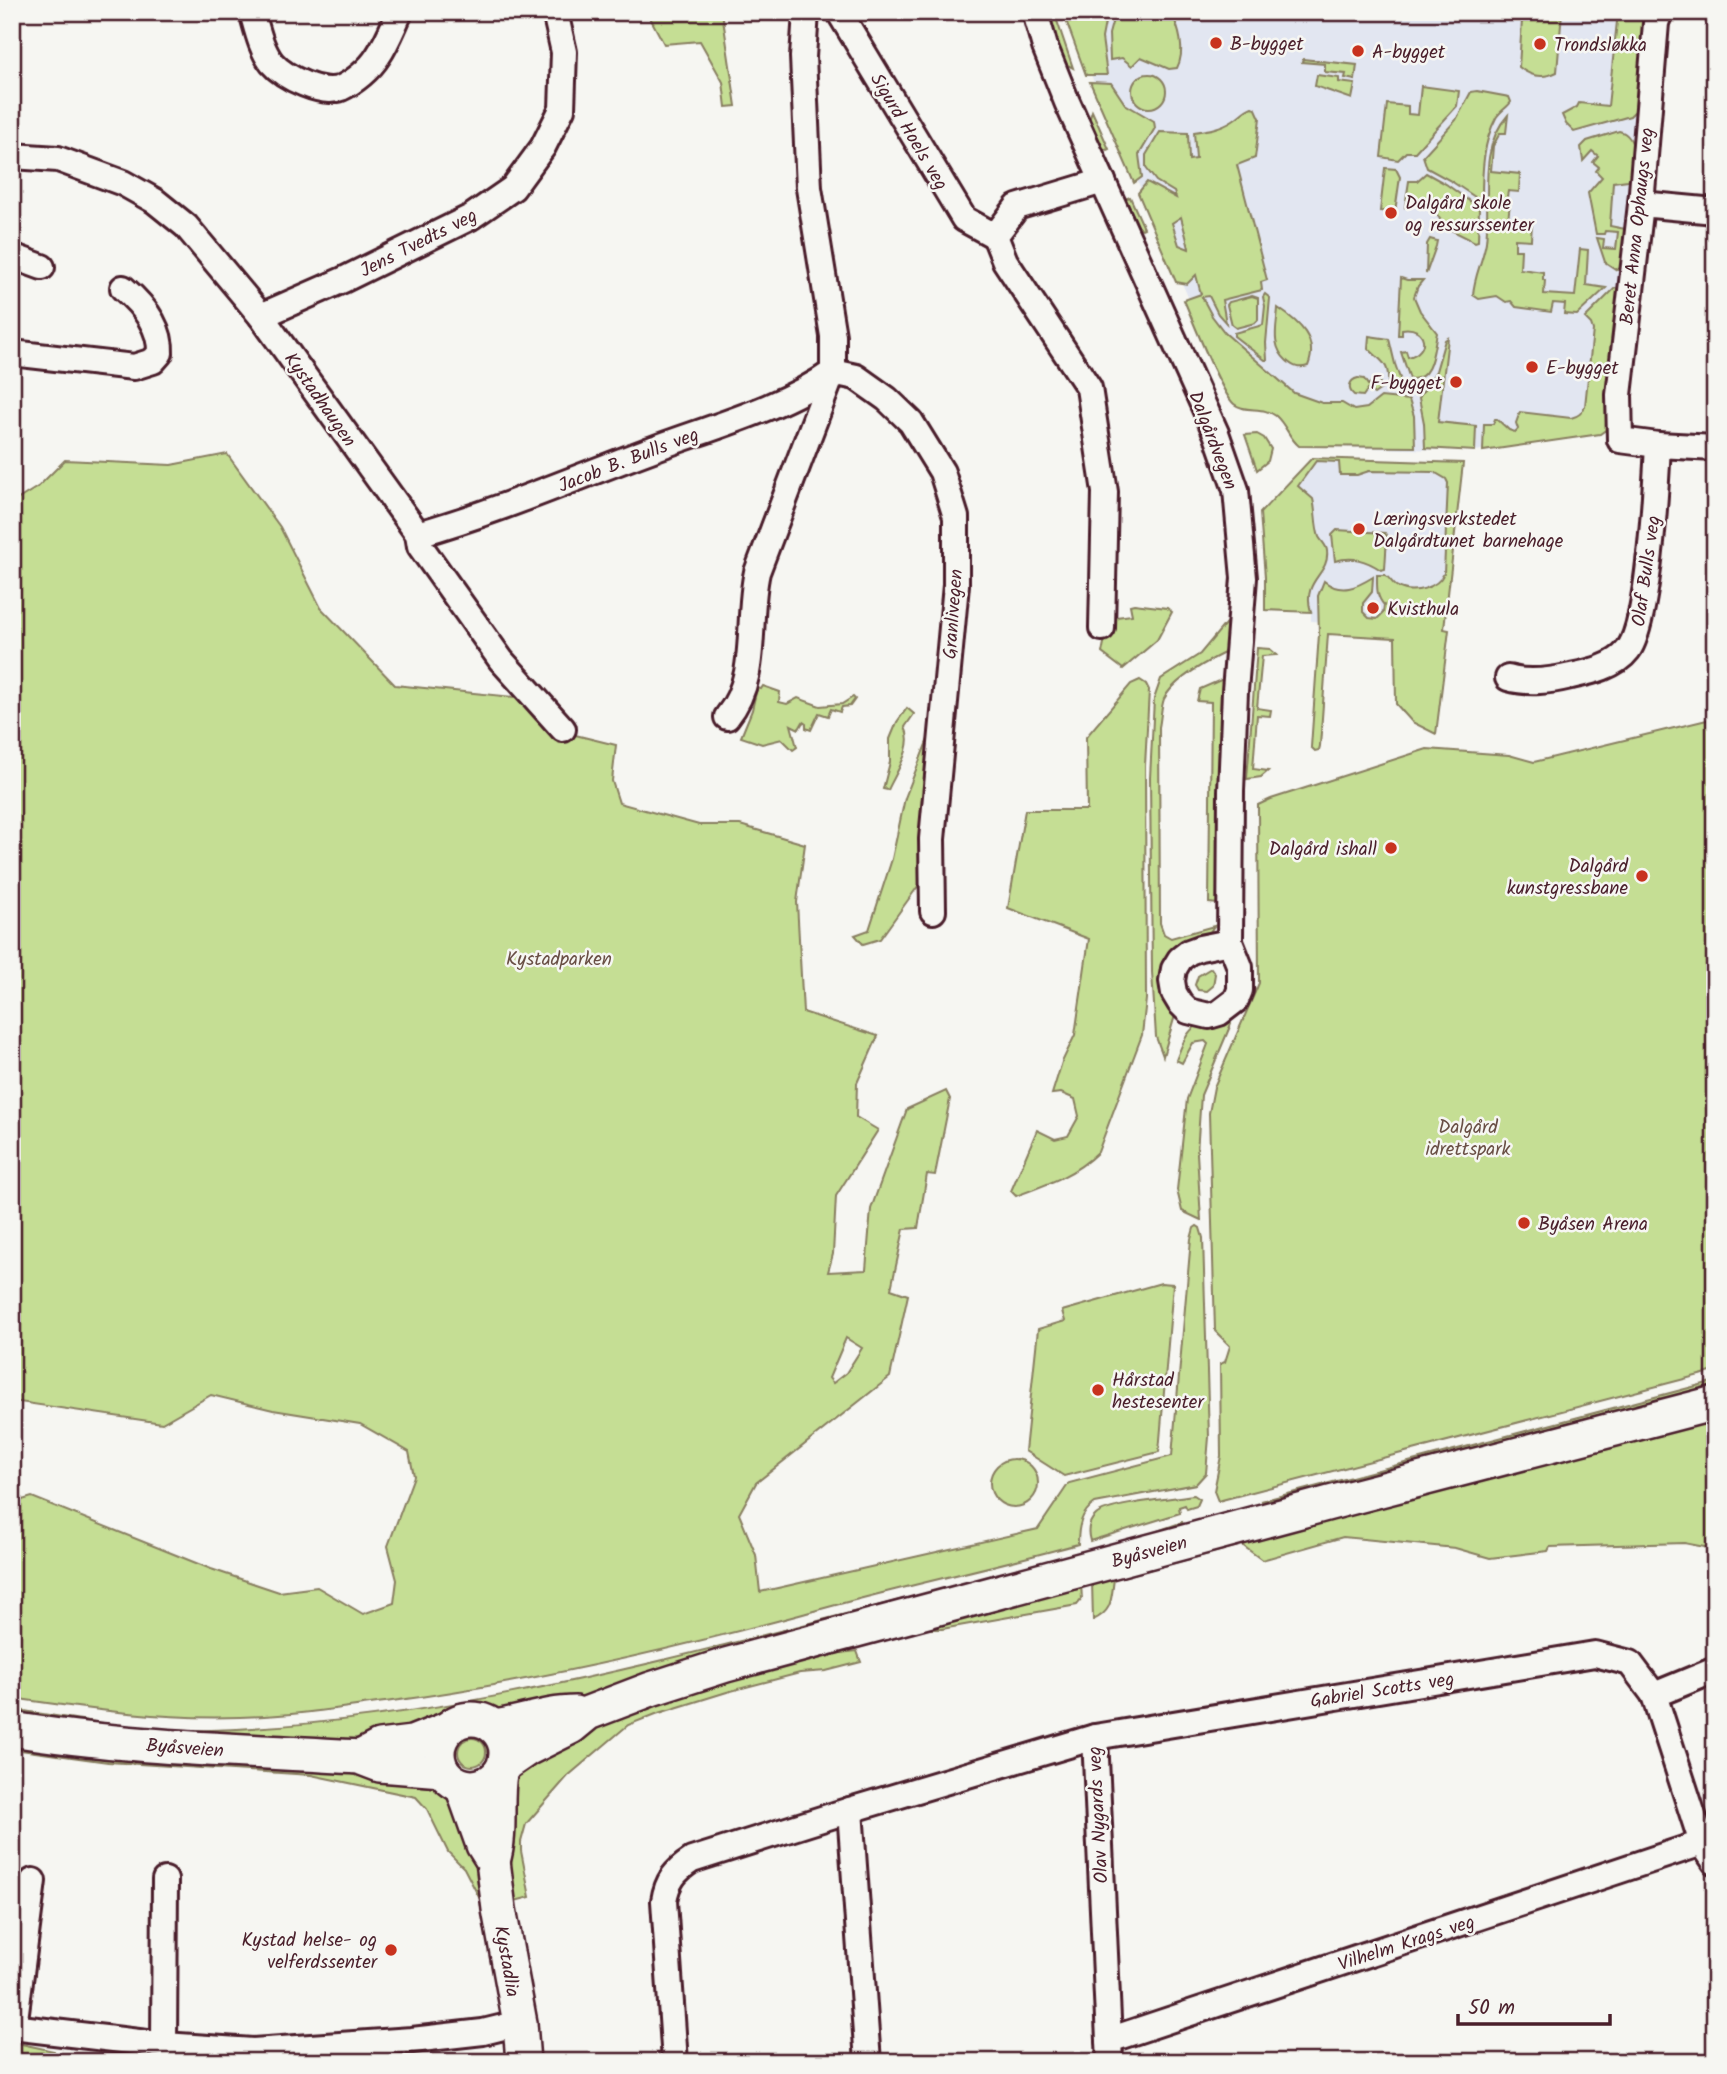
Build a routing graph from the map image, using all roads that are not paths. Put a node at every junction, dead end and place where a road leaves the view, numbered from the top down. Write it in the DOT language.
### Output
graph roads {
  1 [pos="252,12"];
  2 [pos="400,12"];
  3 [pos="555,12"];
  4 [pos="806,12"];
  5 [pos="839,12"];
  6 [pos="1035,12"];
  7 [pos="1660,12"];
  8 [pos="12,156"];
  9 [pos="1103,181"];
  10 [pos="1641,204"];
  11 [pos="1715,211"];
  12 [pos="995,236"];
  13 [pos="12,257"];
  14 [pos="42,267"];
  15 [pos="123,288"];
  16 [pos="261,316"];
  17 [pos="12,353"];
  18 [pos="833,372"];
  19 [pos="1658,445"];
  20 [pos="1715,448"];
  21 [pos="418,534"];
  22 [pos="1102,628"];
  23 [pos="1508,678"];
  24 [pos="727,717"];
  25 [pos="564,729"];
  26 [pos="933,911"];
  27 [pos="1230,942"];
  28 [pos="1715,1403"];
  29 [pos="1715,1670"];
  30 [pos="1654,1695"];
  31 [pos="588,1713"];
  32 [pos="495,1727"];
  33 [pos="12,1729"];
  34 [pos="447,1729"];
  35 [pos="1095,1737"];
  36 [pos="359,1757"];
  37 [pos="502,1769"];
  38 [pos="452,1778"];
  39 [pos="850,1810"];
  40 [pos="1709,1852"];
  41 [pos="493,1861"];
  42 [pos="164,1880"];
  43 [pos="33,1881"];
  44 [pos="520,2023"];
  45 [pos="13,2027"];
  46 [pos="164,2045"];
  47 [pos="1110,2051"];
  48 [pos="253,2057"];
  49 [pos="523,2062"];
  50 [pos="675,2062"];
  51 [pos="868,2062"];
  1 -- 2 [label="street"];
  3 -- 16 [label="street, Jens Tvedts veg"];
  4 -- 18 [label="street"];
  5 -- 12 [label="street, Sigurd Hoels veg"];
  6 -- 9 [label="street, Dalgårdvegen"];
  7 -- 10 [label="street, Beret Anna Ophaugs veg"];
  8 -- 16 [label="street, Kystadhaugen"];
  9 -- 12 [label="street"];
  9 -- 27 [label="street, Dalgårdvegen"];
  10 -- 11 [label="street"];
  10 -- 19 [label="street, Beret Anna Ophaugs veg"];
  12 -- 22 [label="street"];
  13 -- 14 [label="street"];
  15 -- 17 [label="street"];
  16 -- 21 [label="street, Kystadhaugen"];
  18 -- 21 [label="street, Jacob B. Bulls veg"];
  18 -- 24 [label="street"];
  18 -- 26 [label="street, Granlivegen"];
  19 -- 20 [label="street"];
  19 -- 23 [label="street, Olaf Bulls veg"];
  21 -- 25 [label="street, Kystadhaugen"];
  28 -- 31 [label="main road, Byåsveien"];
  29 -- 30 [label="street"];
  30 -- 35 [label="street, Gabriel Scotts veg"];
  30 -- 40 [label="street, Gabriel Scotts veg"];
  31 -- 32 [label="main road, Byåsveien"];
  31 -- 37 [label="main road, Byåsveien"];
  32 -- 34 [label="main road"];
  32 -- 37 [label="main road"];
  33 -- 36 [label="main road, Byåsveien"];
  34 -- 36 [label="main road, Byåsveien"];
  34 -- 38 [label="main road"];
  35 -- 39 [label="street, Olav Nygards veg"];
  35 -- 47 [label="street, Olav Nygards veg"];
  36 -- 38 [label="main road, Byåsveien"];
  37 -- 38 [label="main road"];
  37 -- 41 [label="main road, Kystadlia"];
  38 -- 41 [label="main road, Kystadlia"];
  39 -- 50 [label="street, Olav Nygards veg"];
  39 -- 51 [label="street"];
  40 -- 47 [label="street, Vilhelm Krags veg"];
  41 -- 44 [label="main road, Kystadlia"];
  42 -- 46 [label="street"];
  43 -- 45 [label="street"];
  44 -- 48 [label="street"];
  44 -- 49 [label="main road, Kystadlia"];
  45 -- 46 [label="street"];
  46 -- 48 [label="street"];
}
